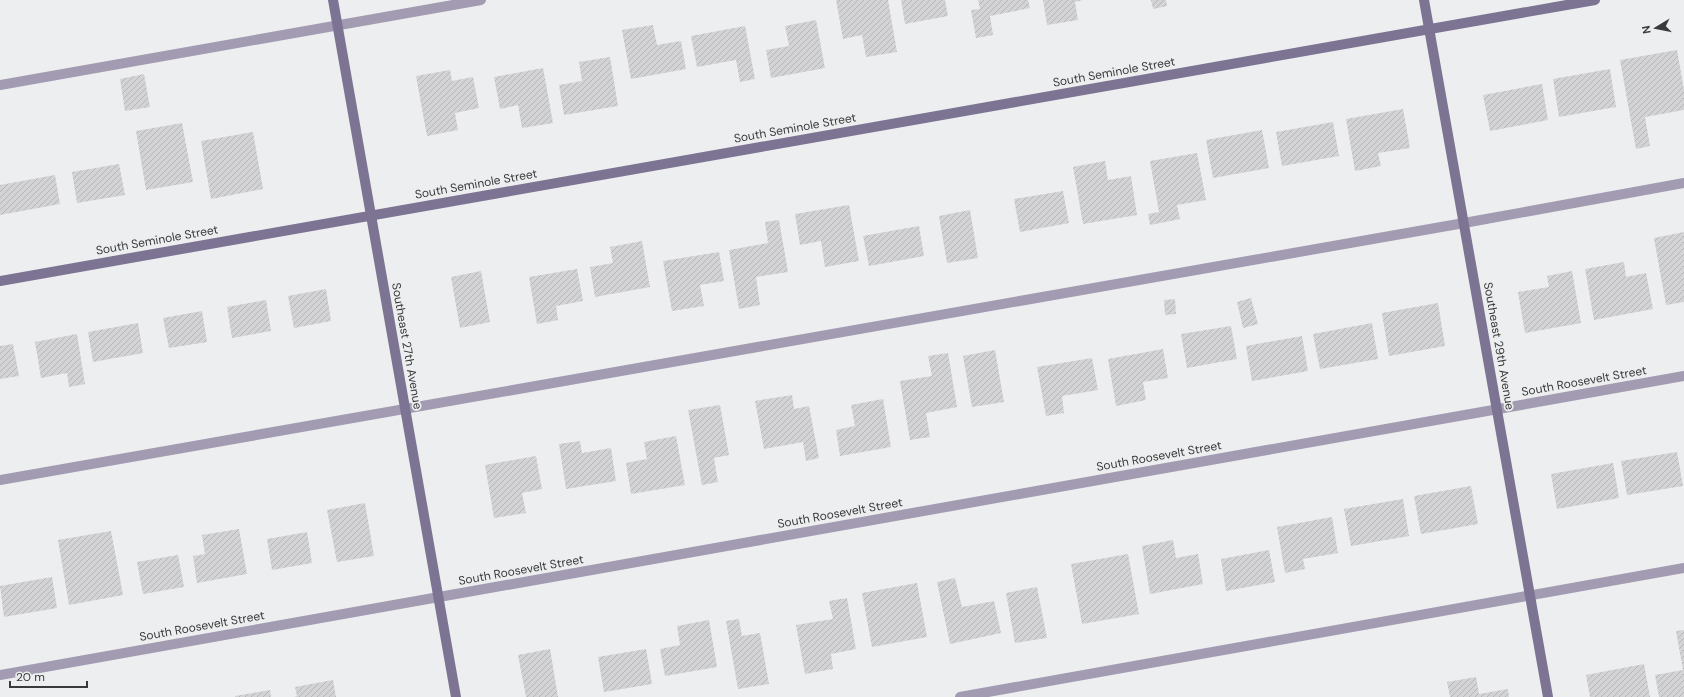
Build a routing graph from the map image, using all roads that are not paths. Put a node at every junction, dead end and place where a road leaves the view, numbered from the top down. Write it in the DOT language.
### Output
graph roads {
  1 [pos="333,0"];
  2 [pos="481,0"];
  3 [pos="1424,0"];
  4 [pos="1595,0"];
  5 [pos="338,26"];
  6 [pos="1429,30"];
  7 [pos="0,85"];
  8 [pos="1684,183"];
  9 [pos="371,216"];
  10 [pos="1464,223"];
  11 [pos="0,281"];
  12 [pos="1684,376"];
  13 [pos="405,408"];
  14 [pos="1497,409"];
  15 [pos="0,480"];
  16 [pos="1684,568"];
  17 [pos="1530,596"];
  18 [pos="439,598"];
  19 [pos="0,674"];
  20 [pos="456,697"];
  21 [pos="960,697"];
  22 [pos="1548,697"];
  1 -- 5 [label="street, Southeast 27th Avenue"];
  2 -- 5 [label="street"];
  3 -- 6 [label="street, Southeast 29th Avenue"];
  4 -- 6 [label="street, South Seminole Street"];
  5 -- 7 [label="street"];
  5 -- 9 [label="street, Southeast 27th Avenue"];
  6 -- 9 [label="street, South Seminole Street"];
  6 -- 10 [label="street, Southeast 29th Avenue"];
  8 -- 10 [label="street"];
  9 -- 11 [label="street, South Seminole Street"];
  9 -- 13 [label="street, Southeast 27th Avenue"];
  10 -- 13 [label="street"];
  10 -- 14 [label="street, Southeast 29th Avenue"];
  12 -- 14 [label="street, South Roosevelt Street"];
  13 -- 15 [label="street"];
  13 -- 18 [label="street, Southeast 27th Avenue"];
  14 -- 17 [label="street, Southeast 29th Avenue"];
  14 -- 18 [label="street, South Roosevelt Street"];
  16 -- 17 [label="street"];
  17 -- 21 [label="street"];
  17 -- 22 [label="street, Southeast 29th Avenue"];
  18 -- 19 [label="street, South Roosevelt Street"];
  18 -- 20 [label="street, Southeast 27th Avenue"];
}
